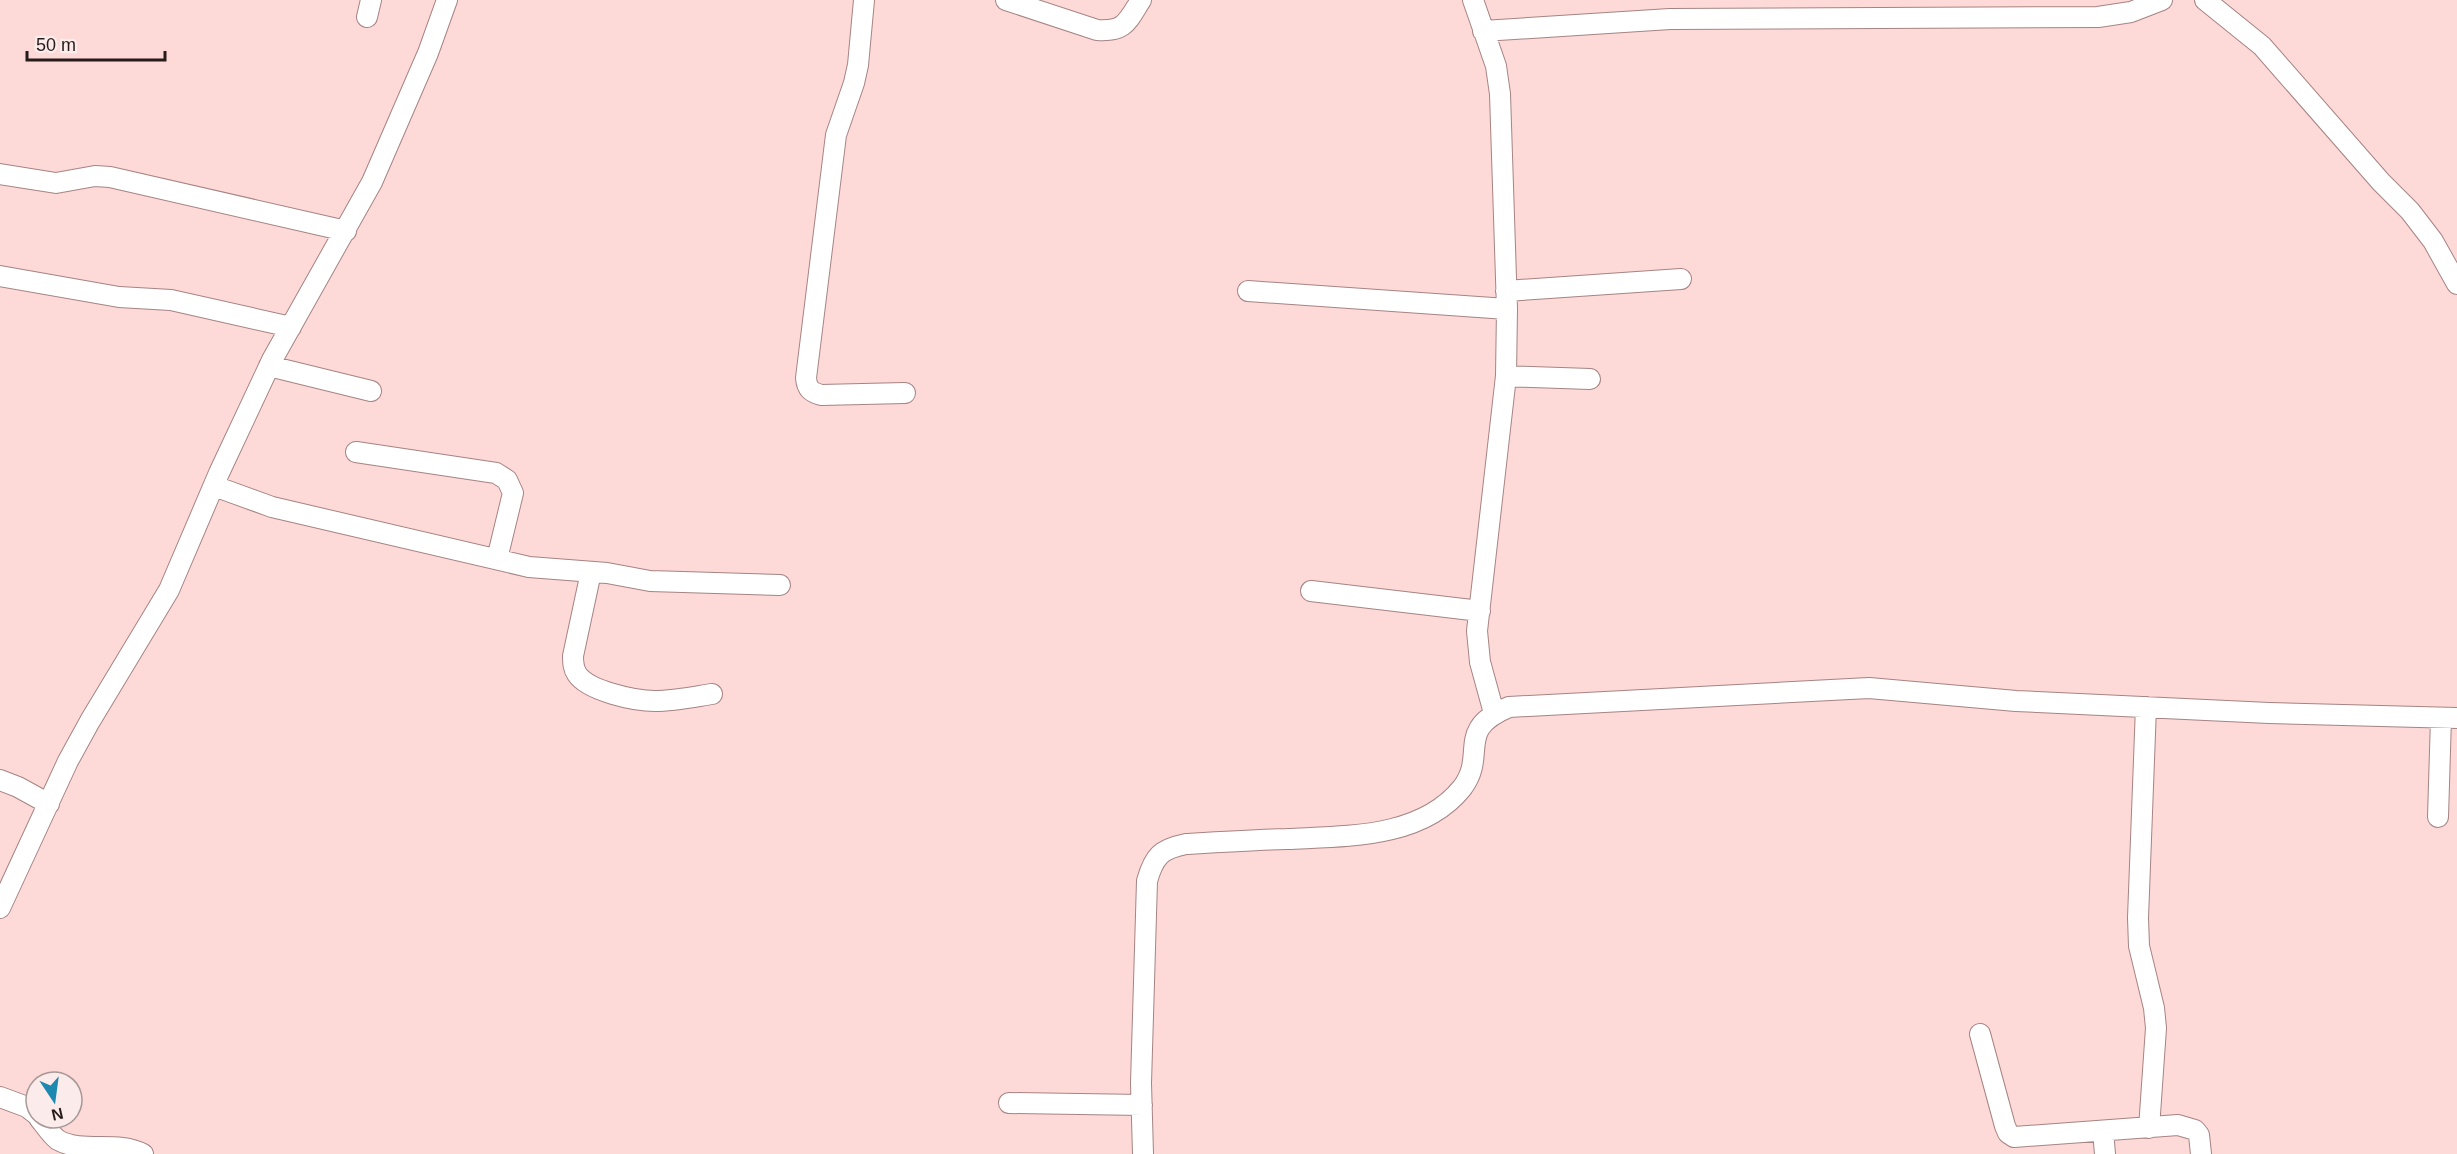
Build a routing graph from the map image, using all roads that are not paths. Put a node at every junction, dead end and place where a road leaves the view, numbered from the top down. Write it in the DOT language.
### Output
graph roads {
  1 [pos="447,0"];
  2 [pos="864,0"];
  3 [pos="1006,0"];
  4 [pos="1141,0"];
  5 [pos="1473,0"];
  6 [pos="2162,0"];
  7 [pos="2205,0"];
  8 [pos="1483,31"];
  9 [pos="0,174"];
  10 [pos="346,231"];
  11 [pos="0,276"];
  12 [pos="1681,279"];
  13 [pos="2457,284"];
  14 [pos="1248,291"];
  15 [pos="1507,300"];
  16 [pos="291,327"];
  17 [pos="269,366"];
  18 [pos="1506,376"];
  19 [pos="1590,379"];
  20 [pos="372,392"];
  21 [pos="905,393"];
  22 [pos="356,452"];
  23 [pos="214,486"];
  24 [pos="497,559"];
  25 [pos="591,572"];
  26 [pos="780,585"];
  27 [pos="1311,591"];
  28 [pos="1480,612"];
  29 [pos="712,694"];
  30 [pos="2146,707"];
  31 [pos="1494,713"];
  32 [pos="2449,718"];
  33 [pos="0,780"];
  34 [pos="49,804"];
  35 [pos="2438,817"];
  36 [pos="0,908"];
  37 [pos="1980,1034"];
  38 [pos="0,1097"];
  39 [pos="1009,1102"];
  40 [pos="1142,1105"];
  41 [pos="24,1106"];
  42 [pos="2149,1128"];
  43 [pos="49,1130"];
  44 [pos="2103,1131"];
  45 [pos="143,1154"];
  46 [pos="1143,1154"];
  47 [pos="2105,1154"];
  48 [pos="2201,1154"];
  1 -- 10 [label="street"];
  2 -- 21 [label="street"];
  3 -- 4 [label="street"];
  5 -- 8 [label="street"];
  6 -- 8 [label="street"];
  7 -- 13 [label="street"];
  8 -- 15 [label="street"];
  9 -- 10 [label="street"];
  10 -- 16 [label="street"];
  11 -- 16 [label="street"];
  12 -- 15 [label="street"];
  14 -- 15 [label="street"];
  15 -- 18 [label="street"];
  16 -- 17 [label="street"];
  17 -- 20 [label="street"];
  17 -- 23 [label="street"];
  18 -- 19 [label="street"];
  18 -- 28 [label="street"];
  22 -- 24 [label="street"];
  23 -- 24 [label="street"];
  23 -- 34 [label="street"];
  24 -- 25 [label="street"];
  25 -- 26 [label="street"];
  25 -- 29 [label="street"];
  27 -- 28 [label="street"];
  28 -- 31 [label="street"];
  30 -- 31 [label="street"];
  30 -- 32 [label="street"];
  30 -- 42 [label="street"];
  31 -- 40 [label="street"];
  32 -- 35 [label="street"];
  33 -- 34 [label="street"];
  34 -- 36 [label="street"];
  37 -- 44 [label="street"];
  38 -- 41 [label="street"];
  39 -- 40 [label="street"];
  40 -- 46 [label="street"];
  42 -- 44 [label="street"];
  42 -- 48 [label="street"];
  43 -- 45 [label="street"];
  44 -- 47 [label="street"];
}
